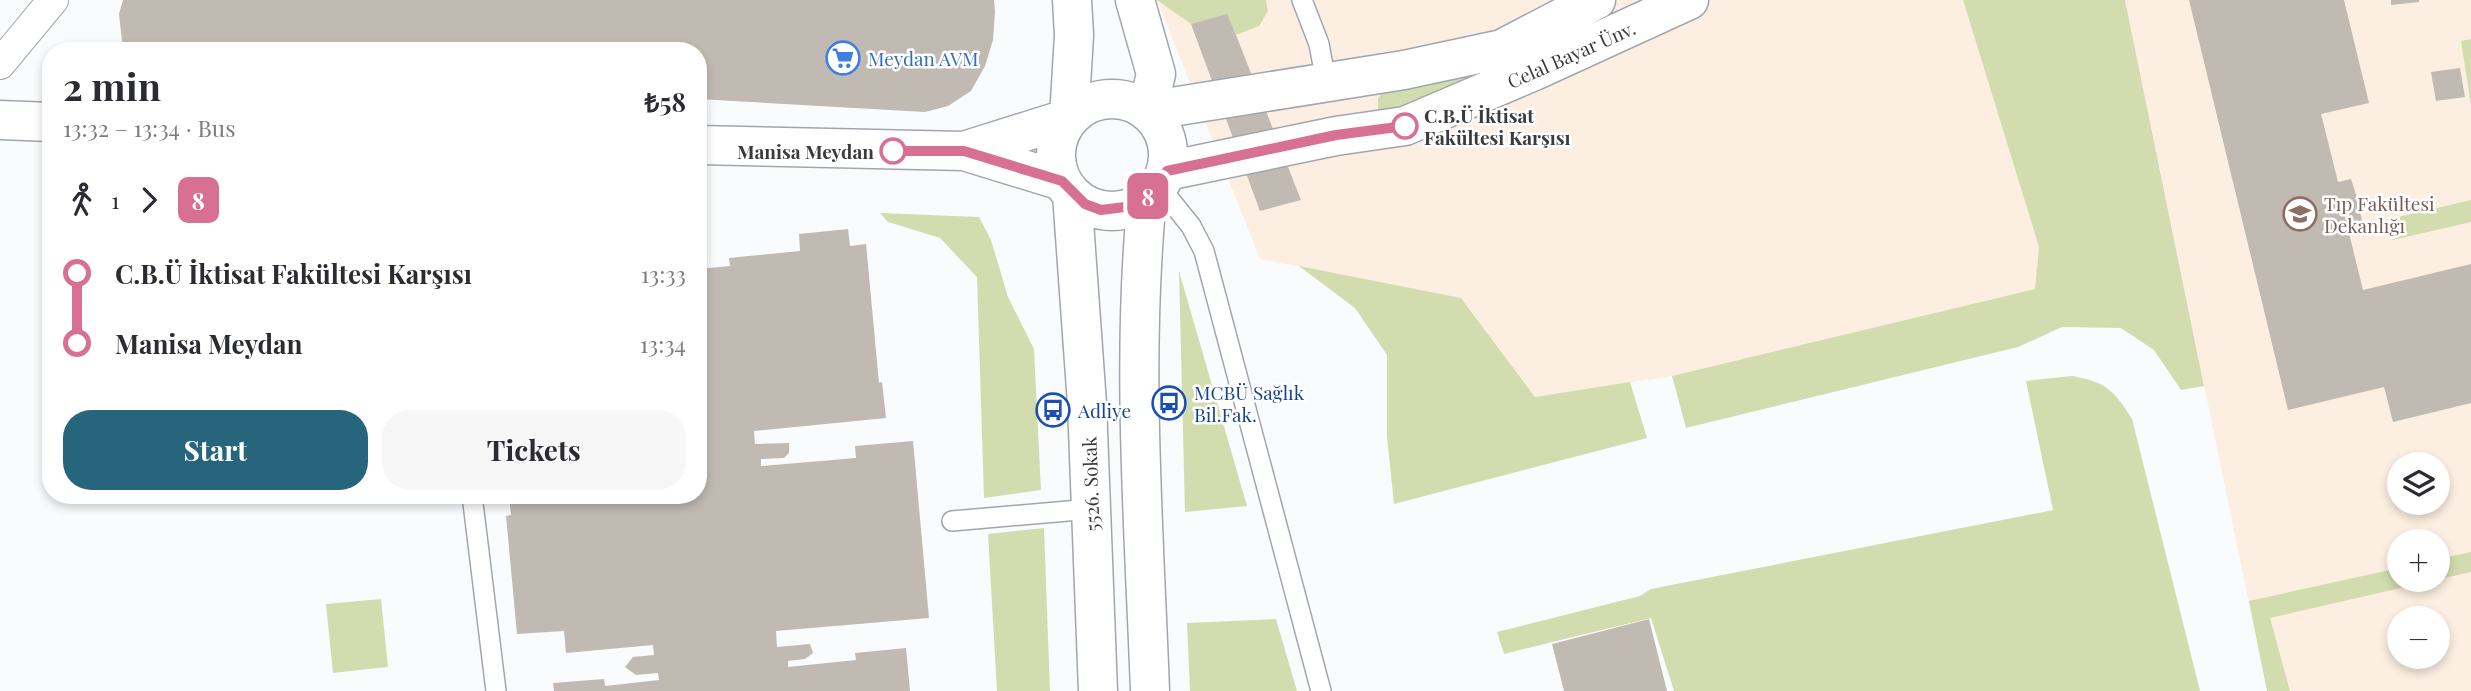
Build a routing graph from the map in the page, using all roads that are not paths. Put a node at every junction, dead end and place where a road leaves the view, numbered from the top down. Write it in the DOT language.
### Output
graph roads {
  1 [pos="53,0"];
  2 [pos="1072,0"];
  3 [pos="1135,0"];
  4 [pos="1302,0"];
  5 [pos="1596,0"];
  6 [pos="1689,0"];
  7 [pos="0,64"];
  8 [pos="1326,82"];
  9 [pos="1147,111"];
  10 [pos="1069,118"];
  11 [pos="0,120"];
  12 [pos="42,122"];
  13 [pos="1336,135"];
  14 [pos="707,145"];
  15 [pos="964,151"];
  16 [pos="1158,185"];
  17 [pos="1067,188"];
  18 [pos="473,504"];
  19 [pos="1091,509"];
  20 [pos="952,521"];
  21 [pos="496,691"];
  22 [pos="1098,691"];
  23 [pos="1150,691"];
  24 [pos="1321,691"];
  1 -- 7 [label="street"];
  2 -- 10 [label="street"];
  3 -- 9 [label="street"];
  4 -- 8 [label="lane"];
  5 -- 8 [label="street, Celal Bayar Ünv."];
  6 -- 13 [label="street, Celal Bayar Ünv."];
  8 -- 9 [label="street, Celal Bayar Ünv."];
  8 -- 13 [label="street"];
  9 -- 10 [label="street"];
  9 -- 16 [label="street"];
  10 -- 15 [label="street"];
  10 -- 17 [label="street"];
  11 -- 12 [label="street"];
  13 -- 16 [label="street, Celal Bayar Ünv."];
  14 -- 15 [label="street"];
  15 -- 17 [label="street"];
  16 -- 17 [label="street"];
  16 -- 23 [label="street"];
  16 -- 24 [label="lane"];
  17 -- 19 [label="street, 5526. Sokak"];
  18 -- 21 [label="lane"];
  19 -- 20 [label="lane"];
  19 -- 22 [label="street, 5526. Sokak"];
}
